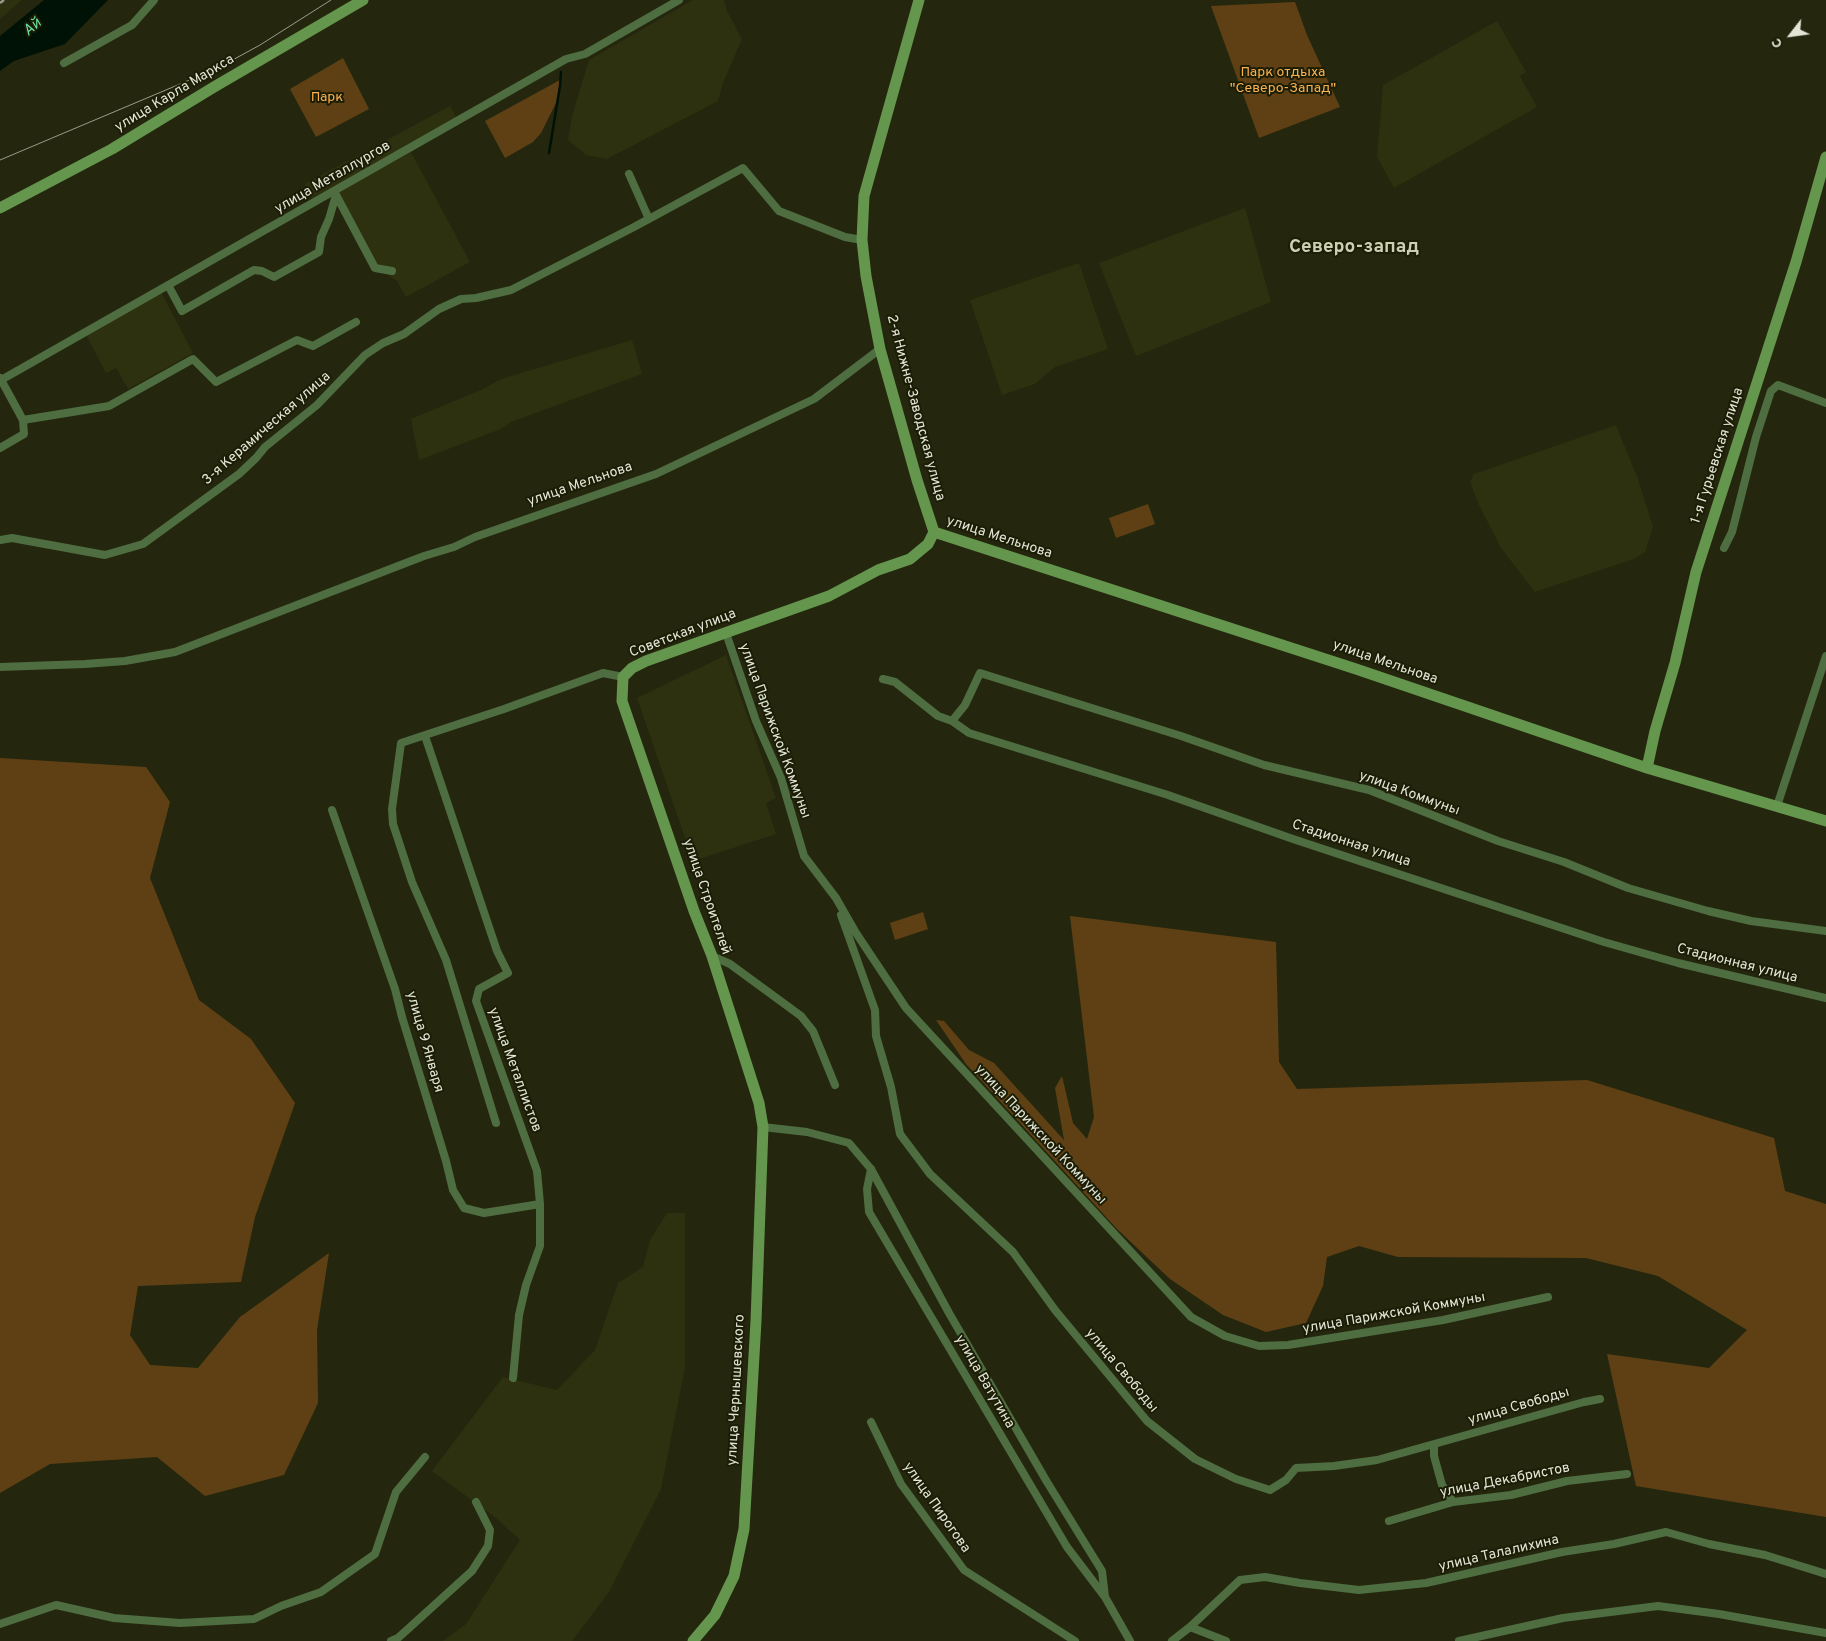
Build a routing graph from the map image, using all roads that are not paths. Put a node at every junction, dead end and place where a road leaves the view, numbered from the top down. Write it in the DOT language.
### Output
graph roads {
  1 [pos="154,0"];
  2 [pos="363,0"];
  3 [pos="679,0"];
  4 [pos="919,0"];
  5 [pos="64,63"];
  6 [pos="1826,157"];
  7 [pos="629,174"];
  8 [pos="335,193"];
  9 [pos="0,208"];
  10 [pos="650,219"];
  11 [pos="862,240"];
  12 [pos="392,271"];
  13 [pos="168,285"];
  14 [pos="356,322"];
  15 [pos="880,349"];
  16 [pos="0,379"];
  17 [pos="1826,403"];
  18 [pos="23,420"];
  19 [pos="0,448"];
  20 [pos="934,532"];
  21 [pos="0,540"];
  22 [pos="1724,548"];
  23 [pos="726,633"];
  24 [pos="1826,656"];
  25 [pos="0,667"];
  26 [pos="623,677"];
  27 [pos="884,678"];
  28 [pos="952,721"];
  29 [pos="425,736"];
  30 [pos="1646,768"];
  31 [pos="1777,806"];
  32 [pos="332,810"];
  33 [pos="1826,821"];
  34 [pos="836,898"];
  35 [pos="1826,931"];
  36 [pos="712,956"];
  37 [pos="1826,998"];
  38 [pos="835,1085"];
  39 [pos="496,1123"];
  40 [pos="763,1127"];
  41 [pos="871,1169"];
  42 [pos="540,1204"];
  43 [pos="1548,1298"];
  44 [pos="514,1378"];
  45 [pos="1600,1399"];
  46 [pos="871,1422"];
  47 [pos="1434,1444"];
  48 [pos="425,1457"];
  49 [pos="1627,1474"];
  50 [pos="476,1502"];
  51 [pos="1453,1502"];
  52 [pos="1389,1521"];
  53 [pos="1826,1574"];
  54 [pos="1105,1597"];
  55 [pos="0,1624"];
  56 [pos="1190,1627"];
  57 [pos="1826,1633"];
  58 [pos="392,1641"];
  59 [pos="693,1641"];
  60 [pos="1075,1641"];
  61 [pos="1130,1641"];
  62 [pos="1172,1641"];
  63 [pos="1226,1641"];
  64 [pos="1459,1641"];
  1 -- 5 [label="street"];
  2 -- 9 [label="main road, улица Карла Маркса"];
  3 -- 8 [label="street, улица Металлургов"];
  4 -- 11 [label="main road, 2-я Нижне-Заводская улица"];
  6 -- 30 [label="main road, 1-я Гурьевская улица"];
  7 -- 10 [label="street"];
  8 -- 12 [label="street"];
  8 -- 13 [label="street, улица Металлургов"];
  8 -- 13 [label="street"];
  10 -- 11 [label="street, 3-я Керамическая улица"];
  10 -- 21 [label="street, 3-я Керамическая улица"];
  11 -- 15 [label="main road, 2-я Нижне-Заводская улица"];
  13 -- 16 [label="street, улица Металлургов"];
  14 -- 18 [label="street"];
  15 -- 20 [label="main road, 2-я Нижне-Заводская улица"];
  15 -- 25 [label="street, улица Мельнова"];
  16 -- 18 [label="street"];
  17 -- 22 [label="street"];
  18 -- 19 [label="street"];
  20 -- 23 [label="main road, Советская улица"];
  20 -- 30 [label="main road, улица Мельнова"];
  23 -- 26 [label="main road, Советская улица"];
  23 -- 34 [label="street, улица Парижской Коммуны"];
  24 -- 31 [label="street"];
  26 -- 29 [label="street, Советская улица"];
  26 -- 36 [label="main road, улица Строителей"];
  27 -- 28 [label="street, Стадионная улица"];
  28 -- 35 [label="street, улица Коммуны"];
  28 -- 37 [label="street, Стадионная улица"];
  29 -- 39 [label="street, Советская улица"];
  29 -- 42 [label="street, улица Металлистов"];
  30 -- 31 [label="main road, улица Мельнова"];
  31 -- 33 [label="main road, улица Мельнова"];
  32 -- 42 [label="street, улица 9 Января"];
  34 -- 43 [label="street, улица Парижской Коммуны"];
  34 -- 47 [label="street, улица Свободы"];
  36 -- 38 [label="street"];
  36 -- 40 [label="main road, улица Строителей"];
  40 -- 41 [label="street, улица Ватутина"];
  40 -- 59 [label="main road, улица Чернышевского"];
  41 -- 54 [label="street, улица Ватутина"];
  41 -- 54 [label="street, улица Ватутина"];
  42 -- 44 [label="street, улица Металлистов"];
  45 -- 47 [label="street, улица Свободы"];
  46 -- 60 [label="street, улица Пирогова"];
  47 -- 51 [label="street"];
  48 -- 55 [label="street"];
  49 -- 51 [label="street, улица Декабристов"];
  50 -- 58 [label="street"];
  51 -- 52 [label="street, улица Декабристов"];
  53 -- 56 [label="street, улица Талалихина"];
  54 -- 61 [label="street, улица Ватутина"];
  56 -- 62 [label="street, улица Талалихина"];
  56 -- 63 [label="street"];
  57 -- 64 [label="street"];
}
